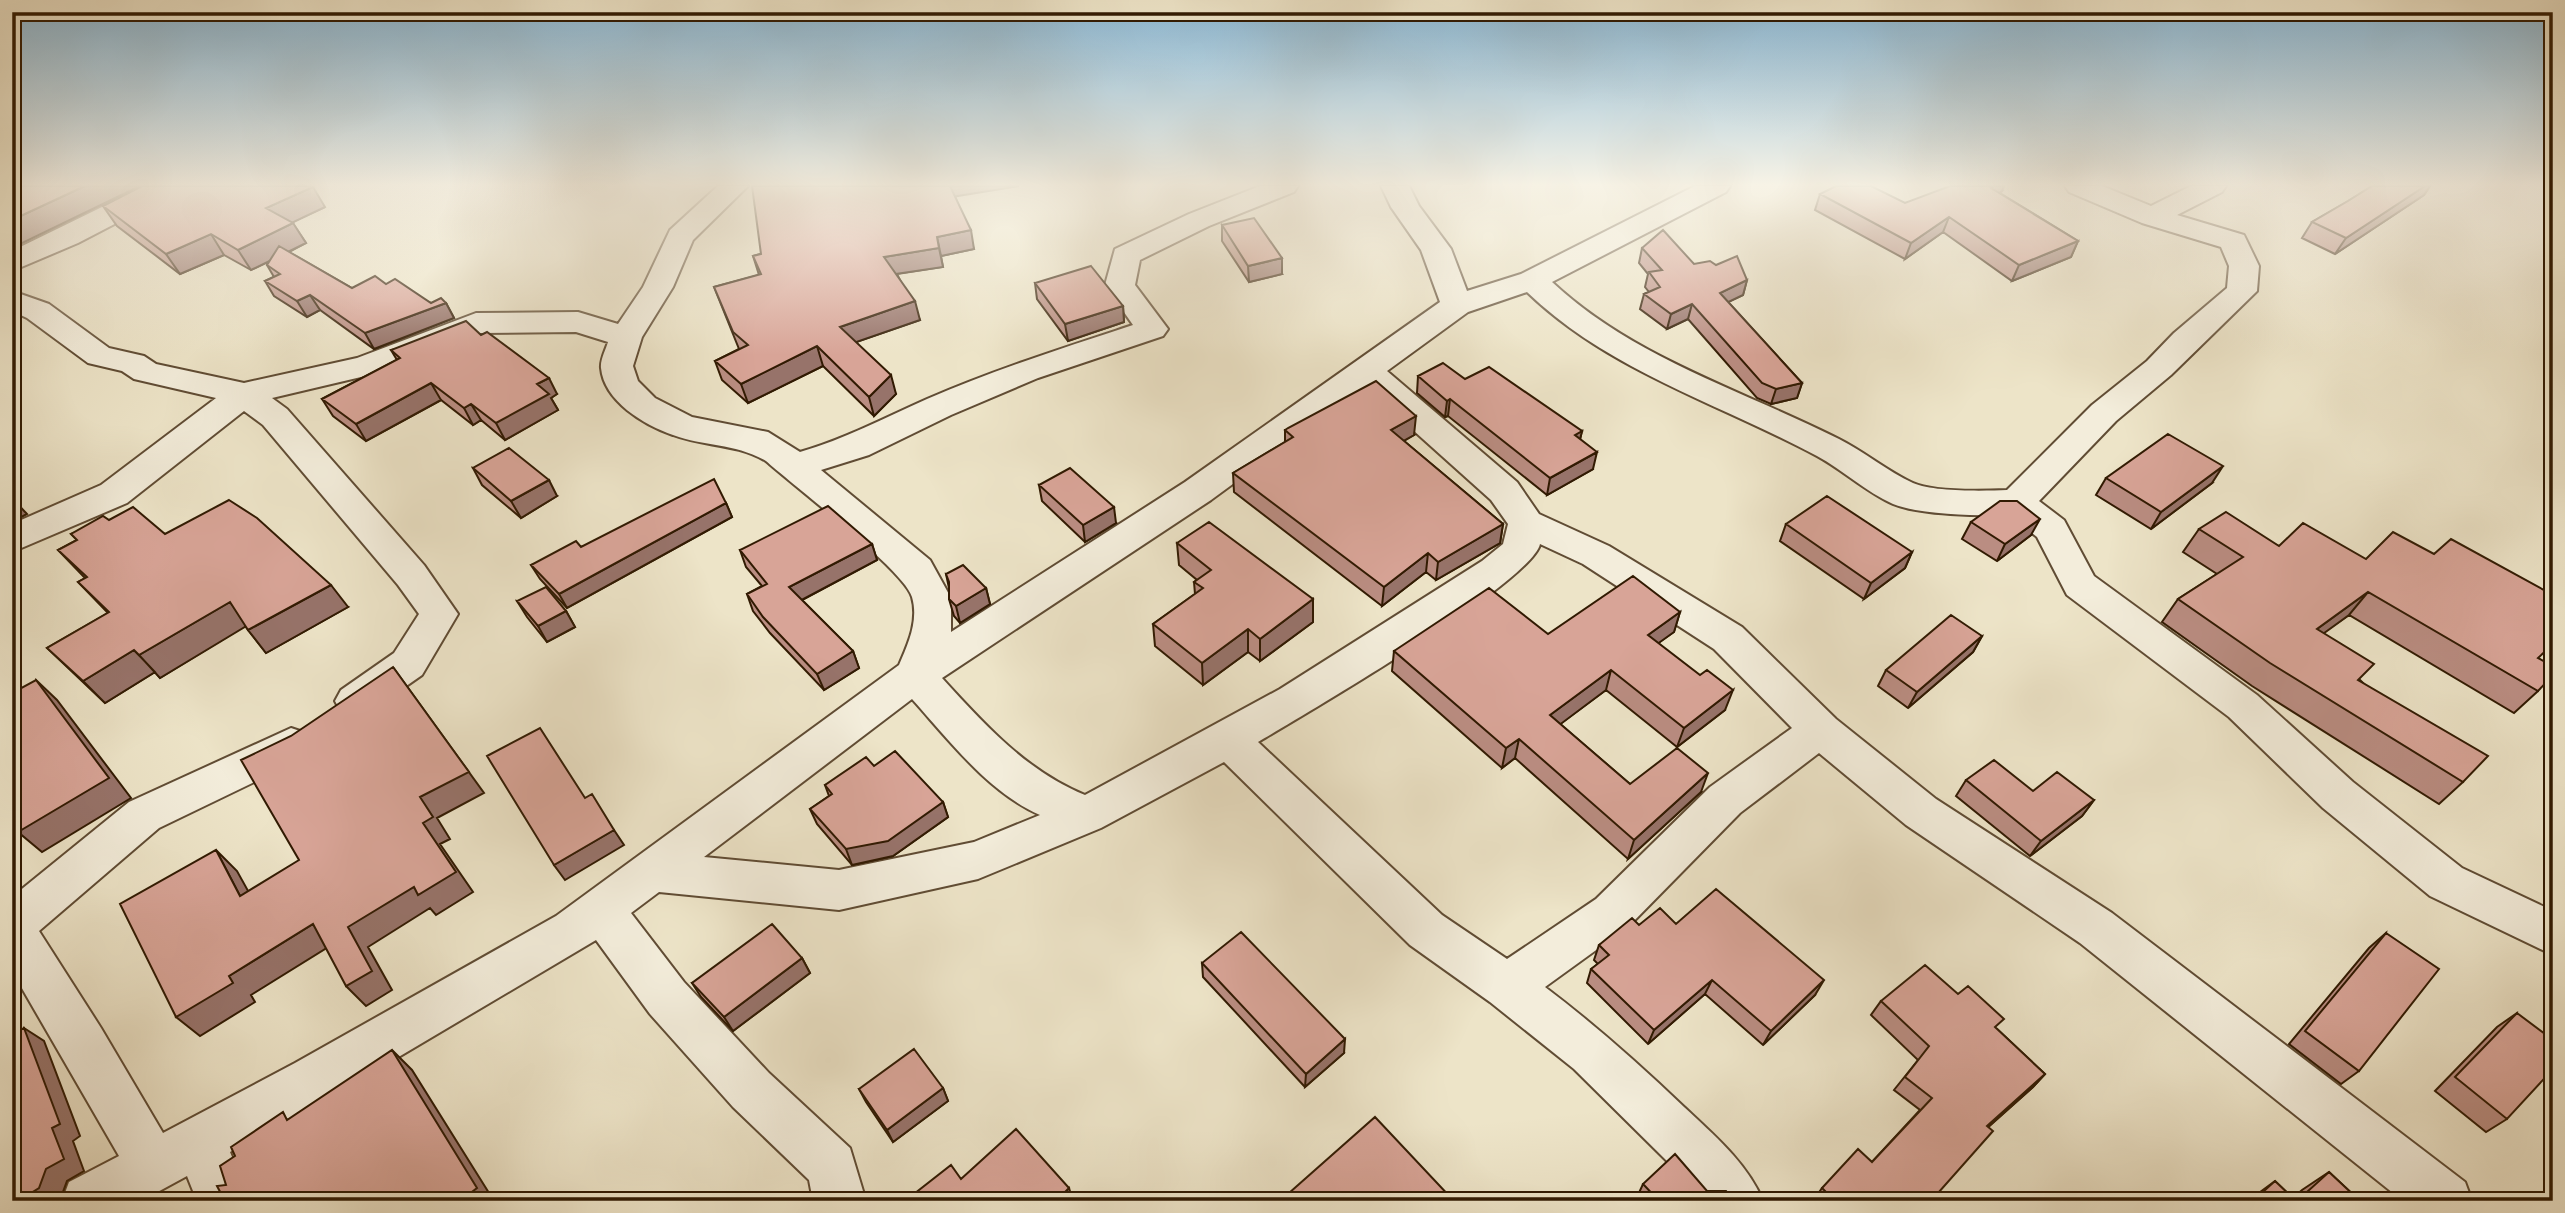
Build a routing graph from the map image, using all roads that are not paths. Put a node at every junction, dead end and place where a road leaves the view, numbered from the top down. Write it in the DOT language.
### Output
graph roads {
  1 [pos="55,243"];
  2 [pos="677,243"];
  3 [pos="1152,243"];
  4 [pos="1431,243"];
  5 [pos="1605,243"];
  6 [pos="2234,243"];
  7 [pos="12,261"];
  8 [pos="1532,280"];
  9 [pos="12,300"];
  10 [pos="1457,306"];
  11 [pos="626,337"];
  12 [pos="1367,372"];
  13 [pos="244,394"];
  14 [pos="795,466"];
  15 [pos="2017,502"];
  16 [pos="1526,523"];
  17 [pos="12,539"];
  18 [pos="915,675"];
  19 [pos="1821,731"];
  20 [pos="1229,741"];
  21 [pos="1086,815"];
  22 [pos="651,872"];
  23 [pos="601,910"];
  24 [pos="12,927"];
  25 [pos="2553,934"];
  26 [pos="1507,985"];
  27 [pos="199,1140"];
  28 [pos="152,1164"];
  29 [pos="88,1201"];
  30 [pos="224,1201"];
  31 [pos="840,1201"];
  32 [pos="1737,1201"];
  33 [pos="2446,1201"];
  1 -- 7 [label="street"];
  2 -- 11 [label="street"];
  3 -- 14 [label="street"];
  4 -- 10 [label="street"];
  5 -- 8 [label="street"];
  6 -- 15 [label="street"];
  8 -- 10 [label="street"];
  8 -- 15 [label="street"];
  9 -- 13 [label="street"];
  10 -- 12 [label="street"];
  11 -- 13 [label="street"];
  11 -- 14 [label="street"];
  12 -- 16 [label="street"];
  12 -- 18 [label="street"];
  13 -- 17 [label="street"];
  13 -- 24 [label="street"];
  14 -- 18 [label="street"];
  15 -- 25 [label="street"];
  16 -- 19 [label="street"];
  16 -- 20 [label="street"];
  18 -- 21 [label="street"];
  18 -- 22 [label="street"];
  19 -- 26 [label="street"];
  19 -- 33 [label="street"];
  20 -- 21 [label="street"];
  20 -- 26 [label="street"];
  21 -- 22 [label="street"];
  22 -- 23 [label="street"];
  23 -- 27 [label="street"];
  23 -- 31 [label="street"];
  24 -- 28 [label="street"];
  26 -- 32 [label="street"];
  27 -- 28 [label="street"];
  27 -- 30 [label="street"];
  28 -- 29 [label="street"];
}
